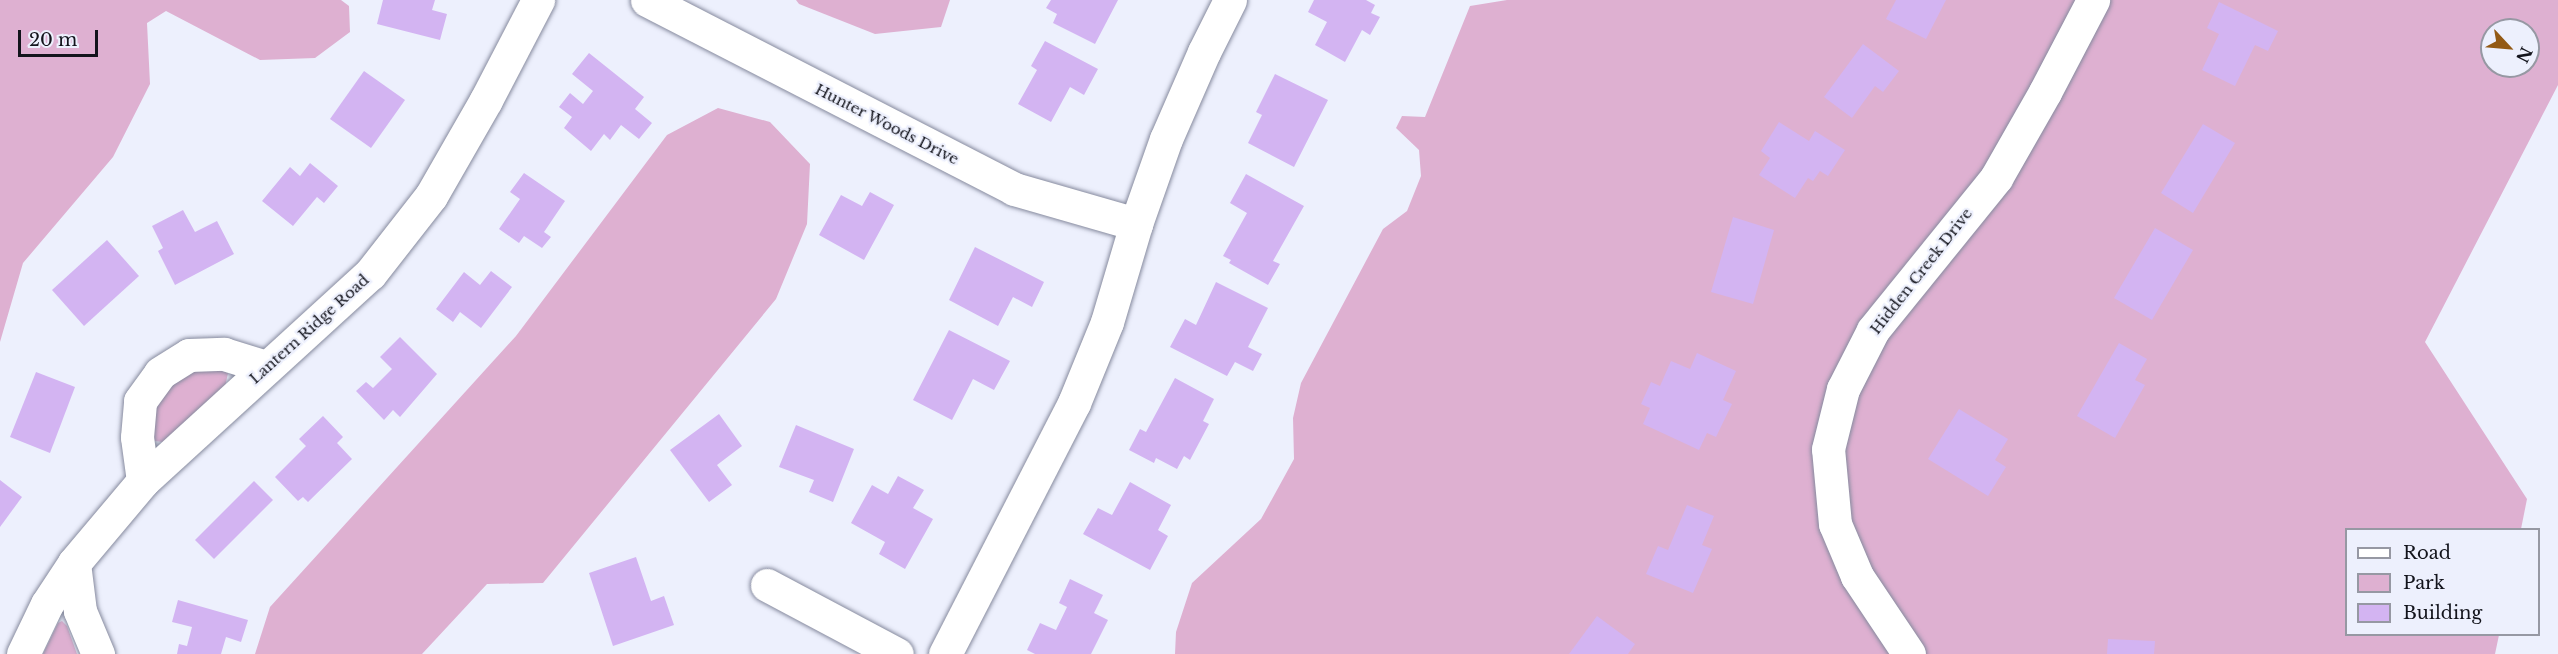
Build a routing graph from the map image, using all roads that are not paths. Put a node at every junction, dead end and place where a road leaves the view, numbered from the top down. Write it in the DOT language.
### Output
graph roads {
  1 [pos="538,0"];
  2 [pos="647,0"];
  3 [pos="1230,0"];
  4 [pos="2092,0"];
  5 [pos="1136,224"];
  6 [pos="266,367"];
  7 [pos="143,481"];
  8 [pos="74,563"];
  9 [pos="767,585"];
  10 [pos="23,654"];
  11 [pos="98,654"];
  12 [pos="897,654"];
  13 [pos="945,654"];
  14 [pos="1910,654"];
  1 -- 6 [label="street, Lantern Ridge Road"];
  2 -- 5 [label="street, Hunter Woods Drive"];
  3 -- 5 [label="street"];
  4 -- 14 [label="street, Hidden Creek Drive"];
  5 -- 13 [label="street"];
  6 -- 7 [label="street, Lantern Ridge Road"];
  6 -- 7 [label="street"];
  7 -- 8 [label="street, Lantern Ridge Road"];
  8 -- 10 [label="street, Lantern Ridge Road"];
  8 -- 11 [label="street"];
  9 -- 12 [label="street"];
}
